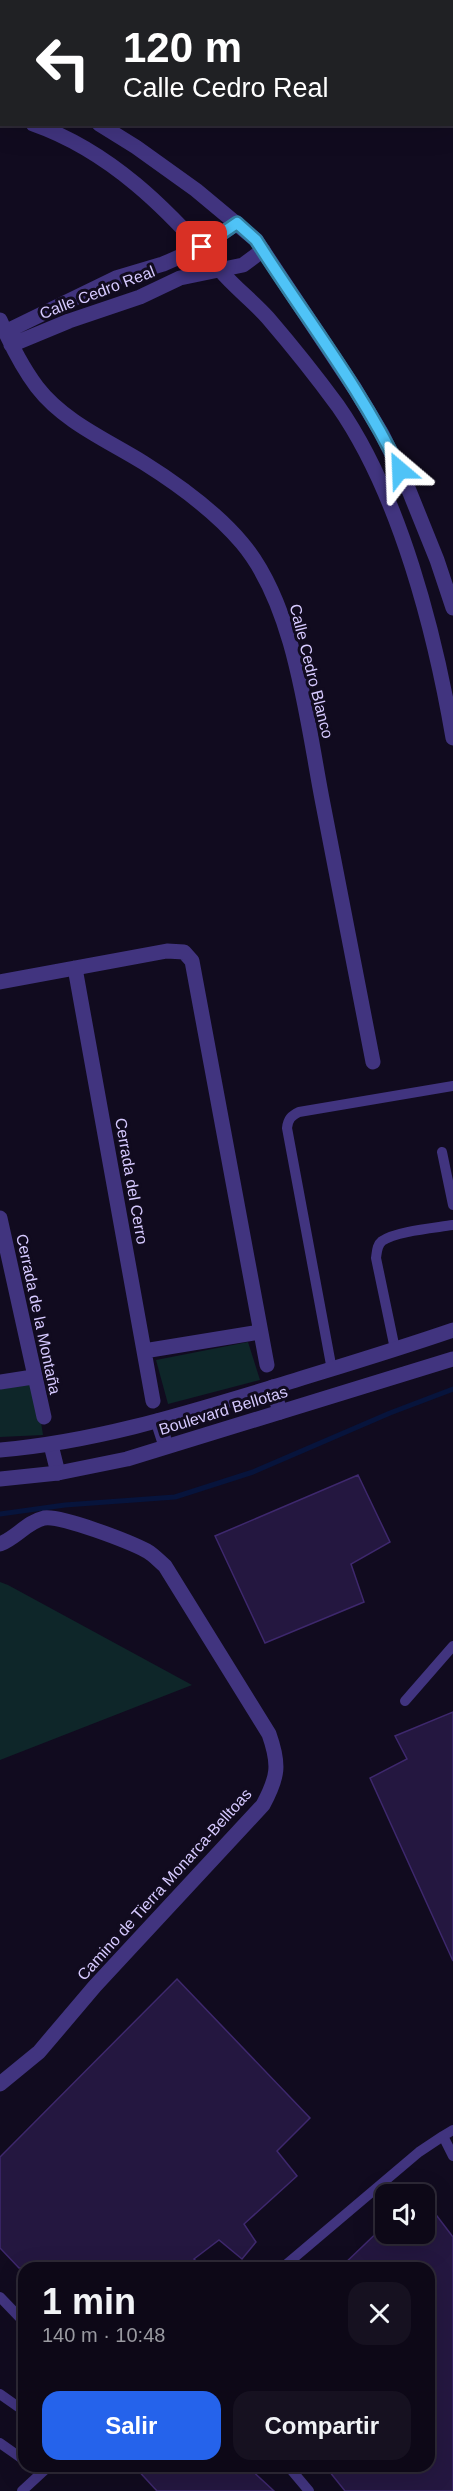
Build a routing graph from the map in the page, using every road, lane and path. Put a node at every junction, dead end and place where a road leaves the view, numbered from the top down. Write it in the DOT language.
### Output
graph roads {
  1 [pos="37,126"];
  2 [pos="102,126"];
  3 [pos="237,223"];
  4 [pos="202,247"];
  5 [pos="263,250"];
  6 [pos="221,271"];
  7 [pos="101,286"];
  8 [pos="111,308"];
  9 [pos="5,332"];
  10 [pos="453,608"];
  11 [pos="448,677"];
  12 [pos="451,709"];
  13 [pos="453,738"];
  14 [pos="75,968"];
  15 [pos="0,982"];
  16 [pos="373,1062"];
  17 [pos="453,1086"];
  18 [pos="442,1152"];
  19 [pos="453,1205"];
  20 [pos="0,1218"];
  21 [pos="453,1225"];
  22 [pos="453,1330"];
  23 [pos="260,1332"];
  24 [pos="394,1349"];
  25 [pos="144,1351"];
  26 [pos="453,1359"];
  27 [pos="267,1365"];
  28 [pos="332,1370"];
  29 [pos="33,1377"];
  30 [pos="0,1382"];
  31 [pos="273,1387"];
  32 [pos="153,1401"];
  33 [pos="280,1412"];
  34 [pos="44,1417"];
  35 [pos="158,1420"];
  36 [pos="51,1445"];
  37 [pos="166,1446"];
  38 [pos="0,1450"];
  39 [pos="58,1473"];
  40 [pos="0,1479"];
  41 [pos="0,1544"];
  42 [pos="453,1646"];
  43 [pos="405,1701"];
  44 [pos="0,2084"];
  45 [pos="453,2130"];
  46 [pos="442,2136"];
  47 [pos="453,2156"];
  48 [pos="289,2262"];
  49 [pos="0,2297"];
  50 [pos="18,2316"];
  51 [pos="0,2394"];
  52 [pos="18,2407"];
  53 [pos="0,2443"];
  54 [pos="18,2456"];
  55 [pos="42,2472"];
  56 [pos="293,2472"];
  57 [pos="22,2491"];
  58 [pos="309,2491"];
  1 -- 4 [label="street"];
  2 -- 3 [label="street"];
  3 -- 4 [label="street, Calle Cedro Real"];
  3 -- 5 [label="street"];
  4 -- 6 [label="street"];
  4 -- 7 [label="street, Calle Cedro Real"];
  5 -- 6 [label="street, Calle Cedro Real"];
  5 -- 10 [label="street"];
  6 -- 8 [label="street, Calle Cedro Real"];
  6 -- 11 [label="street"];
  7 -- 8 [label="street"];
  7 -- 9 [label="street, Calle Cedro Real"];
  8 -- 9 [label="street, Calle Cedro Real"];
  9 -- 16 [label="street, Calle Cedro Blanco"];
  11 -- 12 [label="street"];
  12 -- 13 [label="street"];
  14 -- 15 [label="street"];
  14 -- 23 [label="street"];
  14 -- 25 [label="street, Cerrada del Cerro"];
  17 -- 28 [label="lane"];
  18 -- 19 [label="lane"];
  20 -- 29 [label="street, Cerrada de la Montaña"];
  21 -- 24 [label="lane"];
  22 -- 24 [label="street, Boulevard Bellotas"];
  23 -- 25 [label="street"];
  23 -- 27 [label="street"];
  24 -- 28 [label="street, Boulevard Bellotas"];
  25 -- 32 [label="street, Cerrada del Cerro"];
  26 -- 33 [label="street, Boulevard Bellotas"];
  28 -- 31 [label="street, Boulevard Bellotas"];
  29 -- 30 [label="street"];
  29 -- 34 [label="street, Cerrada de la Montaña"];
  31 -- 33 [label="street"];
  31 -- 35 [label="street, Boulevard Bellotas"];
  33 -- 37 [label="street, Boulevard Bellotas"];
  35 -- 36 [label="street, Boulevard Bellotas"];
  35 -- 37 [label="street"];
  36 -- 38 [label="street, Boulevard Bellotas"];
  36 -- 39 [label="street"];
  37 -- 39 [label="street, Boulevard Bellotas"];
  39 -- 40 [label="street, Boulevard Bellotas"];
  41 -- 44 [label="street, Camino de Tierra Monarca-Belltoas"];
  42 -- 43 [label="lane"];
  45 -- 46 [label="lane"];
  46 -- 47 [label="lane"];
  46 -- 48 [label="lane"];
  49 -- 50 [label="lane"];
  51 -- 52 [label="lane"];
  53 -- 54 [label="lane"];
  55 -- 57 [label="lane"];
  56 -- 58 [label="lane"];
}
